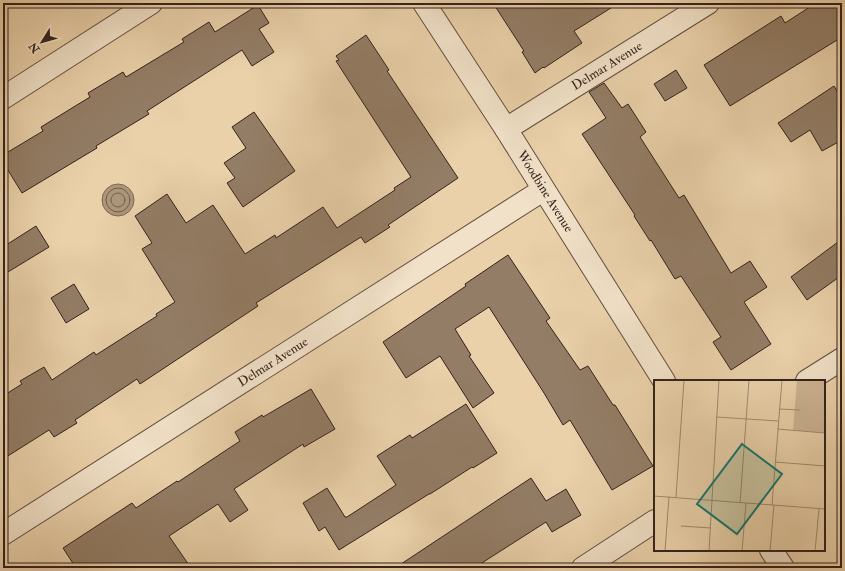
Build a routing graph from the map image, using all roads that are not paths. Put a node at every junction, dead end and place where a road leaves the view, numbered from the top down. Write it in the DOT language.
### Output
graph roads {
  1 [pos="152,3"];
  2 [pos="424,3"];
  3 [pos="708,3"];
  4 [pos="3,98"];
  5 [pos="506,129"];
  6 [pos="543,190"];
  7 [pos="842,359"];
  8 [pos="663,380"];
  9 [pos="809,380"];
  10 [pos="654,522"];
  11 [pos="3,534"];
  12 [pos="772,551"];
  13 [pos="583,568"];
  14 [pos="782,568"];
  1 -- 4 [label="street"];
  2 -- 5 [label="street, Woodbine Avenue"];
  3 -- 5 [label="street, Delmar Avenue"];
  5 -- 6 [label="street, Woodbine Avenue"];
  6 -- 8 [label="street, Woodbine Avenue"];
  6 -- 11 [label="street, Delmar Avenue"];
  7 -- 9 [label="street"];
  10 -- 13 [label="street"];
  12 -- 14 [label="street"];
}
